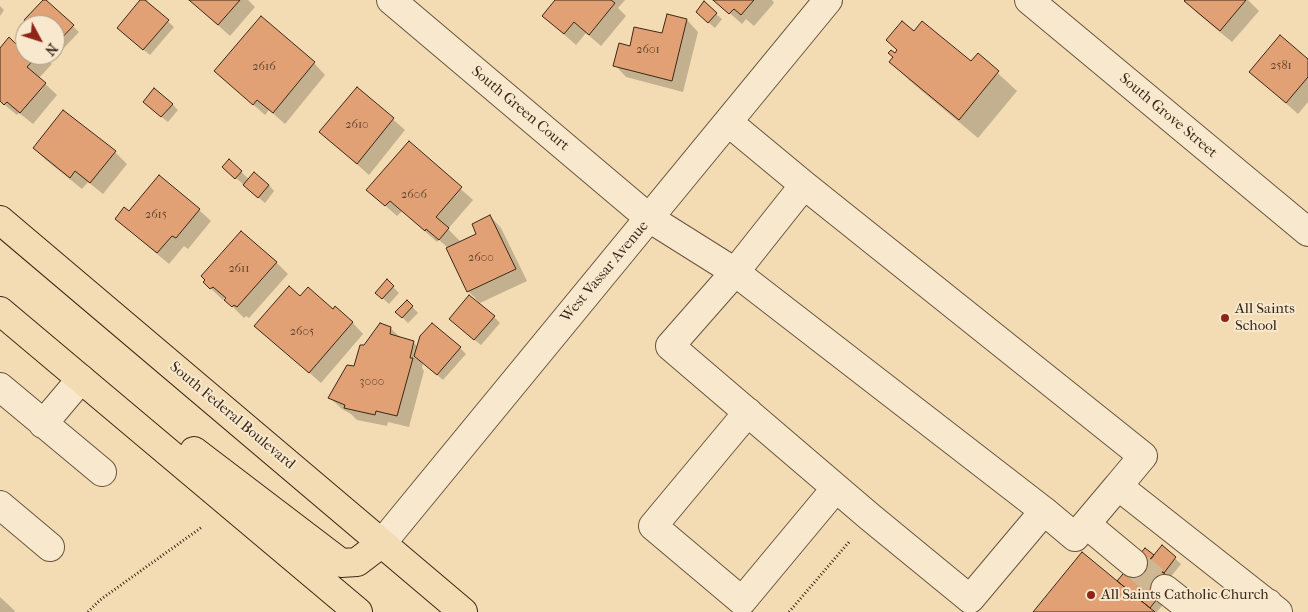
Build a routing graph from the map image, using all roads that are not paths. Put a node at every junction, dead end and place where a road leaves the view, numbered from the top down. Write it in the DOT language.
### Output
graph roads {
  1 [pos="391,0"];
  2 [pos="828,0"];
  3 [pos="1029,0"];
  4 [pos="728,122"];
  5 [pos="804,185"];
  6 [pos="650,218"];
  7 [pos="0,220"];
  8 [pos="1308,232"];
  9 [pos="735,272"];
  10 [pos="2,316"];
  11 [pos="85,382"];
  12 [pos="0,387"];
  13 [pos="748,412"];
  14 [pos="43,424"];
  15 [pos="102,472"];
  16 [pos="1118,486"];
  17 [pos="836,488"];
  18 [pos="0,505"];
  19 [pos="1044,511"];
  20 [pos="1086,524"];
  21 [pos="382,543"];
  22 [pos="50,547"];
  23 [pos="1132,562"];
  24 [pos="1165,589"];
  25 [pos="1273,607"];
  26 [pos="358,612"];
  27 [pos="463,612"];
  28 [pos="1216,612"];
  1 -- 6 [label="street, South Green Court"];
  2 -- 4 [label="street, West Vassar Avenue"];
  3 -- 8 [label="street, South Grove Street"];
  4 -- 5 [label="street"];
  4 -- 6 [label="street, West Vassar Avenue"];
  5 -- 9 [label="street"];
  5 -- 16 [label="street"];
  6 -- 9 [label="street, South Green Court"];
  6 -- 21 [label="street, West Vassar Avenue"];
  7 -- 21 [label="main road, South Federal Boulevard"];
  9 -- 13 [label="street"];
  9 -- 19 [label="street, South Green Court"];
  10 -- 11 [label="main road"];
  11 -- 14 [label="street"];
  11 -- 21 [label="main road"];
  11 -- 26 [label="main road"];
  12 -- 14 [label="street"];
  13 -- 17 [label="street"];
  13 -- 17 [label="street"];
  14 -- 15 [label="street"];
  16 -- 20 [label="street"];
  16 -- 25 [label="street"];
  17 -- 19 [label="street"];
  18 -- 22 [label="street"];
  19 -- 20 [label="street, South Green Court"];
  20 -- 23 [label="street"];
  21 -- 27 [label="main road, South Federal Boulevard"];
  24 -- 28 [label="street"];
  25 -- 28 [label="street"];
}
